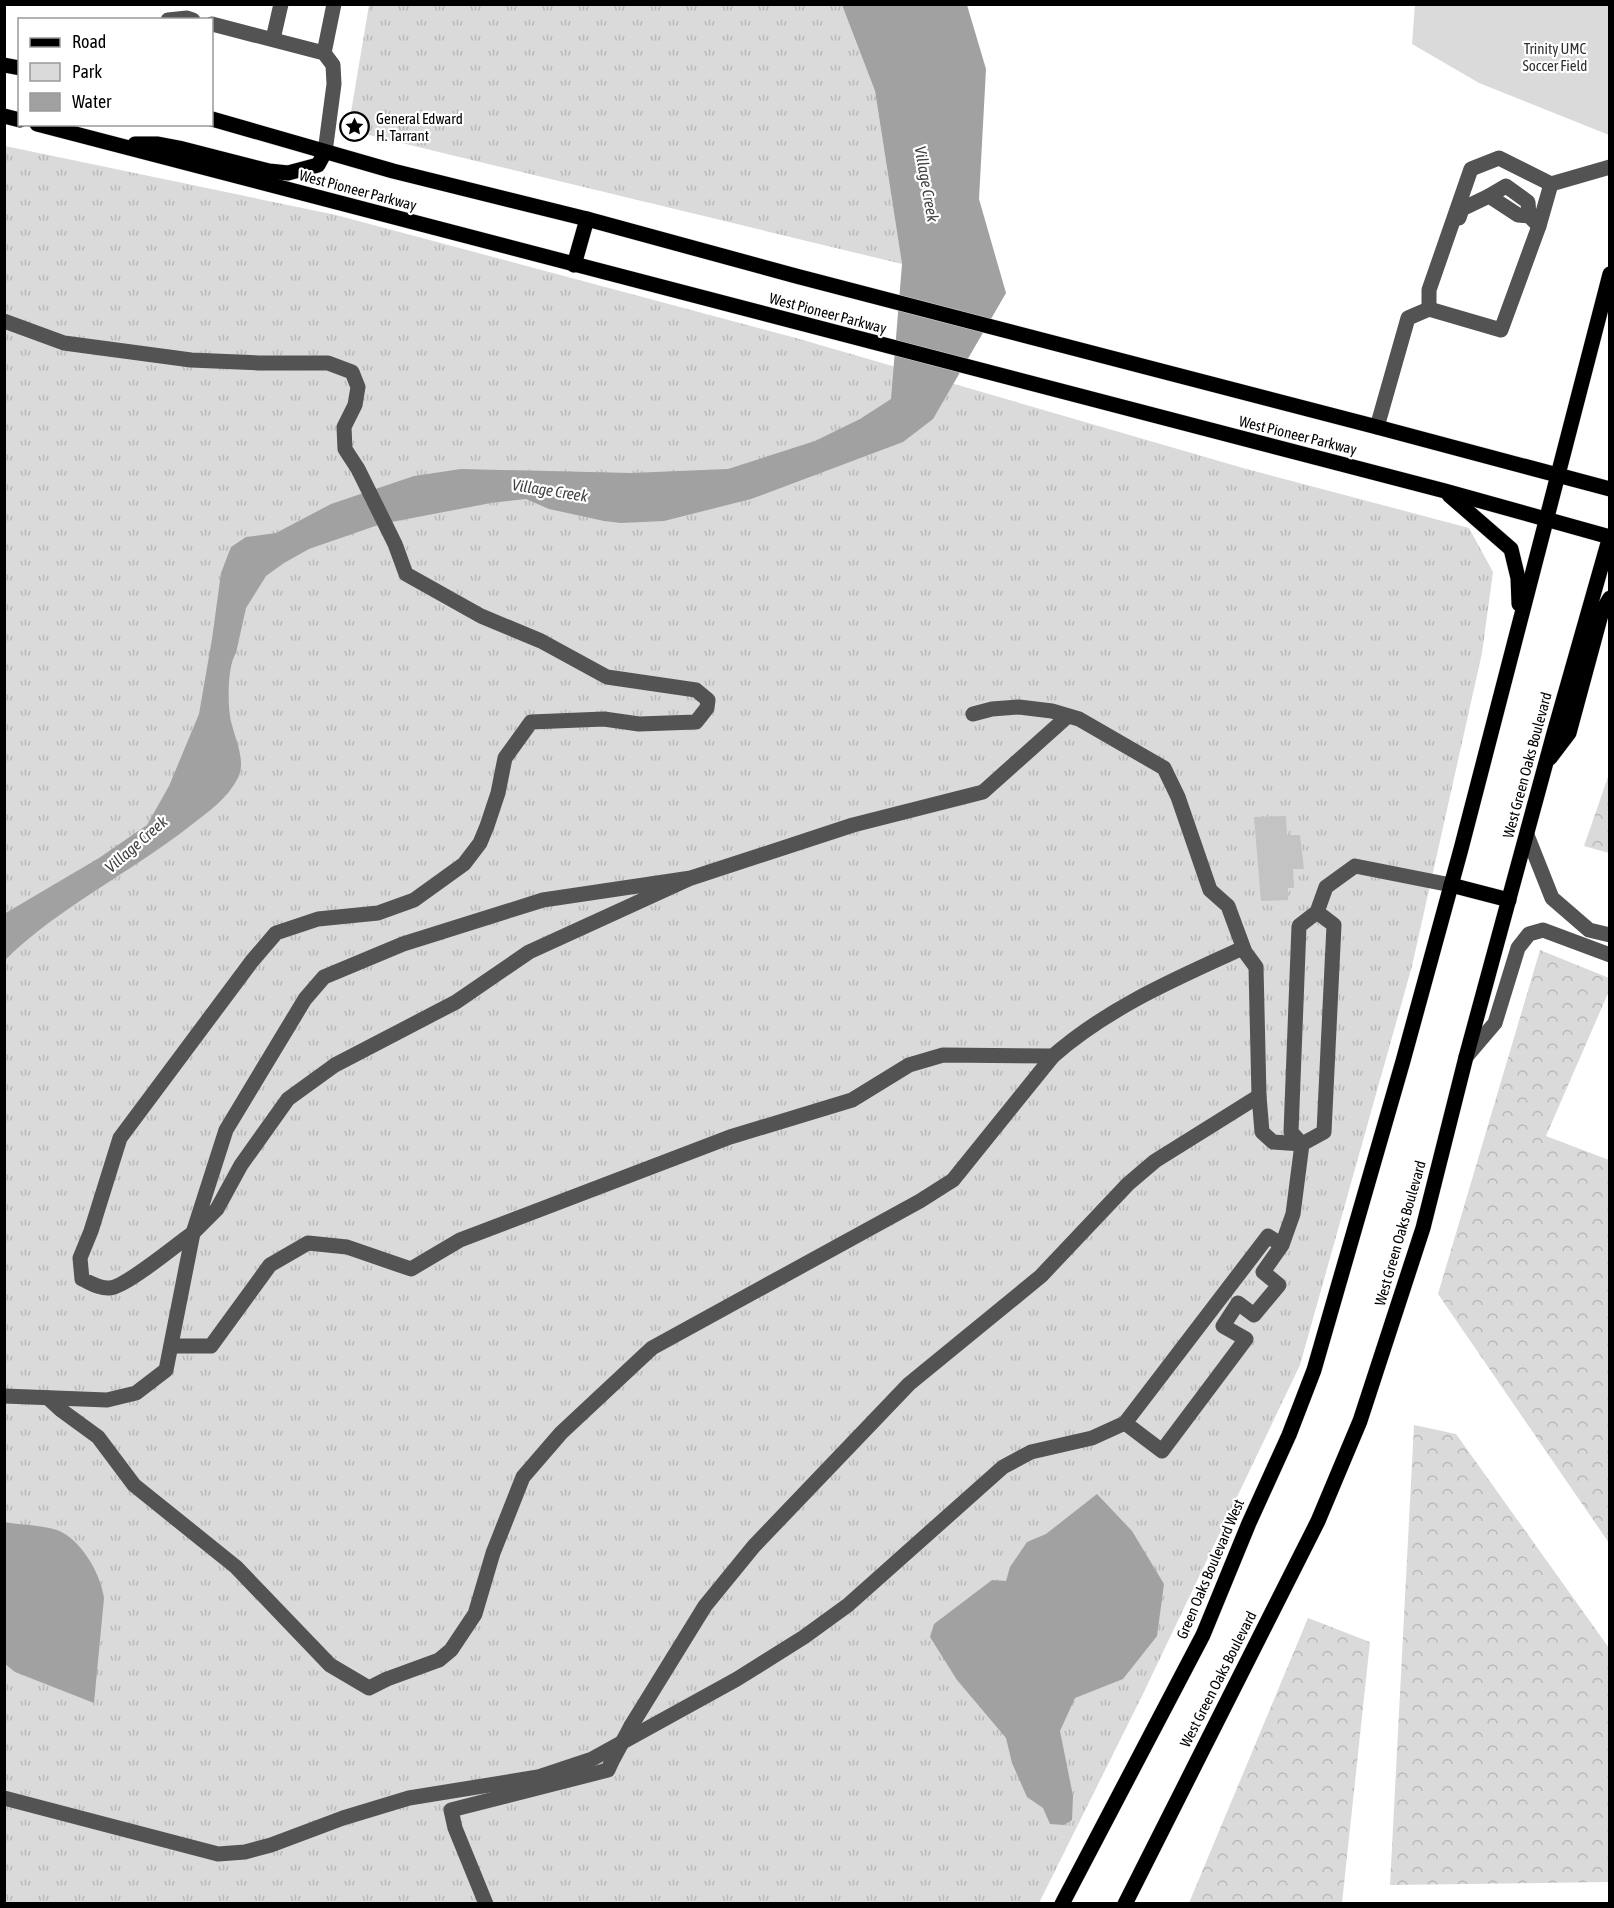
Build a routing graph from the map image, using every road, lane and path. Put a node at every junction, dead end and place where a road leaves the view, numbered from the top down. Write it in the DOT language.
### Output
graph roads {
  1 [pos="281,4"];
  2 [pos="334,4"];
  3 [pos="213,24"];
  4 [pos="273,39"];
  5 [pos="324,52"];
  6 [pos="213,119"];
  7 [pos="45,126"];
  8 [pos="114,144"];
  9 [pos="325,152"];
  10 [pos="1610,167"];
  11 [pos="1551,184"];
  12 [pos="586,219"];
  13 [pos="1534,221"];
  14 [pos="574,265"];
  15 [pos="1610,274"];
  16 [pos="1430,290"];
  17 [pos="1430,309"];
  18 [pos="4,321"];
  19 [pos="1377,427"];
  20 [pos="1557,474"];
  21 [pos="1610,489"];
  22 [pos="1445,491"];
  23 [pos="1546,519"];
  24 [pos="1609,537"];
  25 [pos="1610,598"];
  26 [pos="1520,618"];
  27 [pos="973,714"];
  28 [pos="1068,716"];
  29 [pos="1546,763"];
  30 [pos="1527,835"];
  31 [pos="691,878"];
  32 [pos="1451,885"];
  33 [pos="1509,900"];
  34 [pos="1317,912"];
  35 [pos="1610,935"];
  36 [pos="1243,948"];
  37 [pos="1610,955"];
  38 [pos="1053,1056"];
  39 [pos="1466,1057"];
  40 [pos="1259,1096"];
  41 [pos="1302,1144"];
  42 [pos="193,1233"];
  43 [pos="1282,1245"];
  44 [pos="171,1346"];
  45 [pos="4,1396"];
  46 [pos="48,1398"];
  47 [pos="1125,1423"];
  48 [pos="4,1798"];
  49 [pos="486,1904"];
  50 [pos="1062,1904"];
  51 [pos="1125,1904"];
  1 -- 4 [label="street"];
  2 -- 5 [label="street"];
  3 -- 4 [label="street"];
  4 -- 5 [label="street"];
  5 -- 9 [label="street"];
  6 -- 9 [label="main road, West Pioneer Parkway"];
  7 -- 8 [label="main road, West Pioneer Parkway"];
  8 -- 9 [label="main road"];
  8 -- 14 [label="main road, West Pioneer Parkway"];
  9 -- 12 [label="main road, West Pioneer Parkway"];
  10 -- 11 [label="street"];
  11 -- 13 [label="street"];
  11 -- 16 [label="street"];
  12 -- 14 [label="main road"];
  12 -- 19 [label="main road, West Pioneer Parkway"];
  13 -- 16 [label="street"];
  13 -- 17 [label="street"];
  14 -- 22 [label="main road, West Pioneer Parkway"];
  15 -- 20 [label="main road"];
  16 -- 17 [label="street"];
  17 -- 19 [label="street"];
  18 -- 42 [label="street"];
  19 -- 20 [label="main road, West Pioneer Parkway"];
  20 -- 21 [label="main road, West Pioneer Parkway"];
  20 -- 23 [label="main road"];
  22 -- 23 [label="main road, West Pioneer Parkway"];
  22 -- 26 [label="main road"];
  23 -- 24 [label="main road, West Pioneer Parkway"];
  23 -- 26 [label="main road"];
  24 -- 29 [label="main road, West Green Oaks Boulevard"];
  25 -- 29 [label="main road"];
  26 -- 32 [label="main road"];
  27 -- 28 [label="street"];
  28 -- 31 [label="street"];
  28 -- 36 [label="street"];
  29 -- 30 [label="main road, West Green Oaks Boulevard"];
  30 -- 33 [label="main road, West Green Oaks Boulevard"];
  30 -- 35 [label="street"];
  31 -- 42 [label="street"];
  31 -- 42 [label="street"];
  32 -- 33 [label="main road"];
  32 -- 34 [label="street"];
  32 -- 50 [label="main road, Green Oaks Boulevard West"];
  33 -- 39 [label="main road, West Green Oaks Boulevard"];
  34 -- 41 [label="street"];
  34 -- 41 [label="street"];
  36 -- 38 [label="street"];
  36 -- 40 [label="street"];
  37 -- 39 [label="street"];
  38 -- 44 [label="street"];
  38 -- 46 [label="street"];
  39 -- 51 [label="main road, West Green Oaks Boulevard"];
  40 -- 41 [label="street"];
  40 -- 49 [label="street, bridge"];
  41 -- 43 [label="street"];
  42 -- 44 [label="street"];
  43 -- 47 [label="street"];
  43 -- 47 [label="street"];
  44 -- 46 [label="street"];
  45 -- 46 [label="street"];
  47 -- 48 [label="street"];
}
